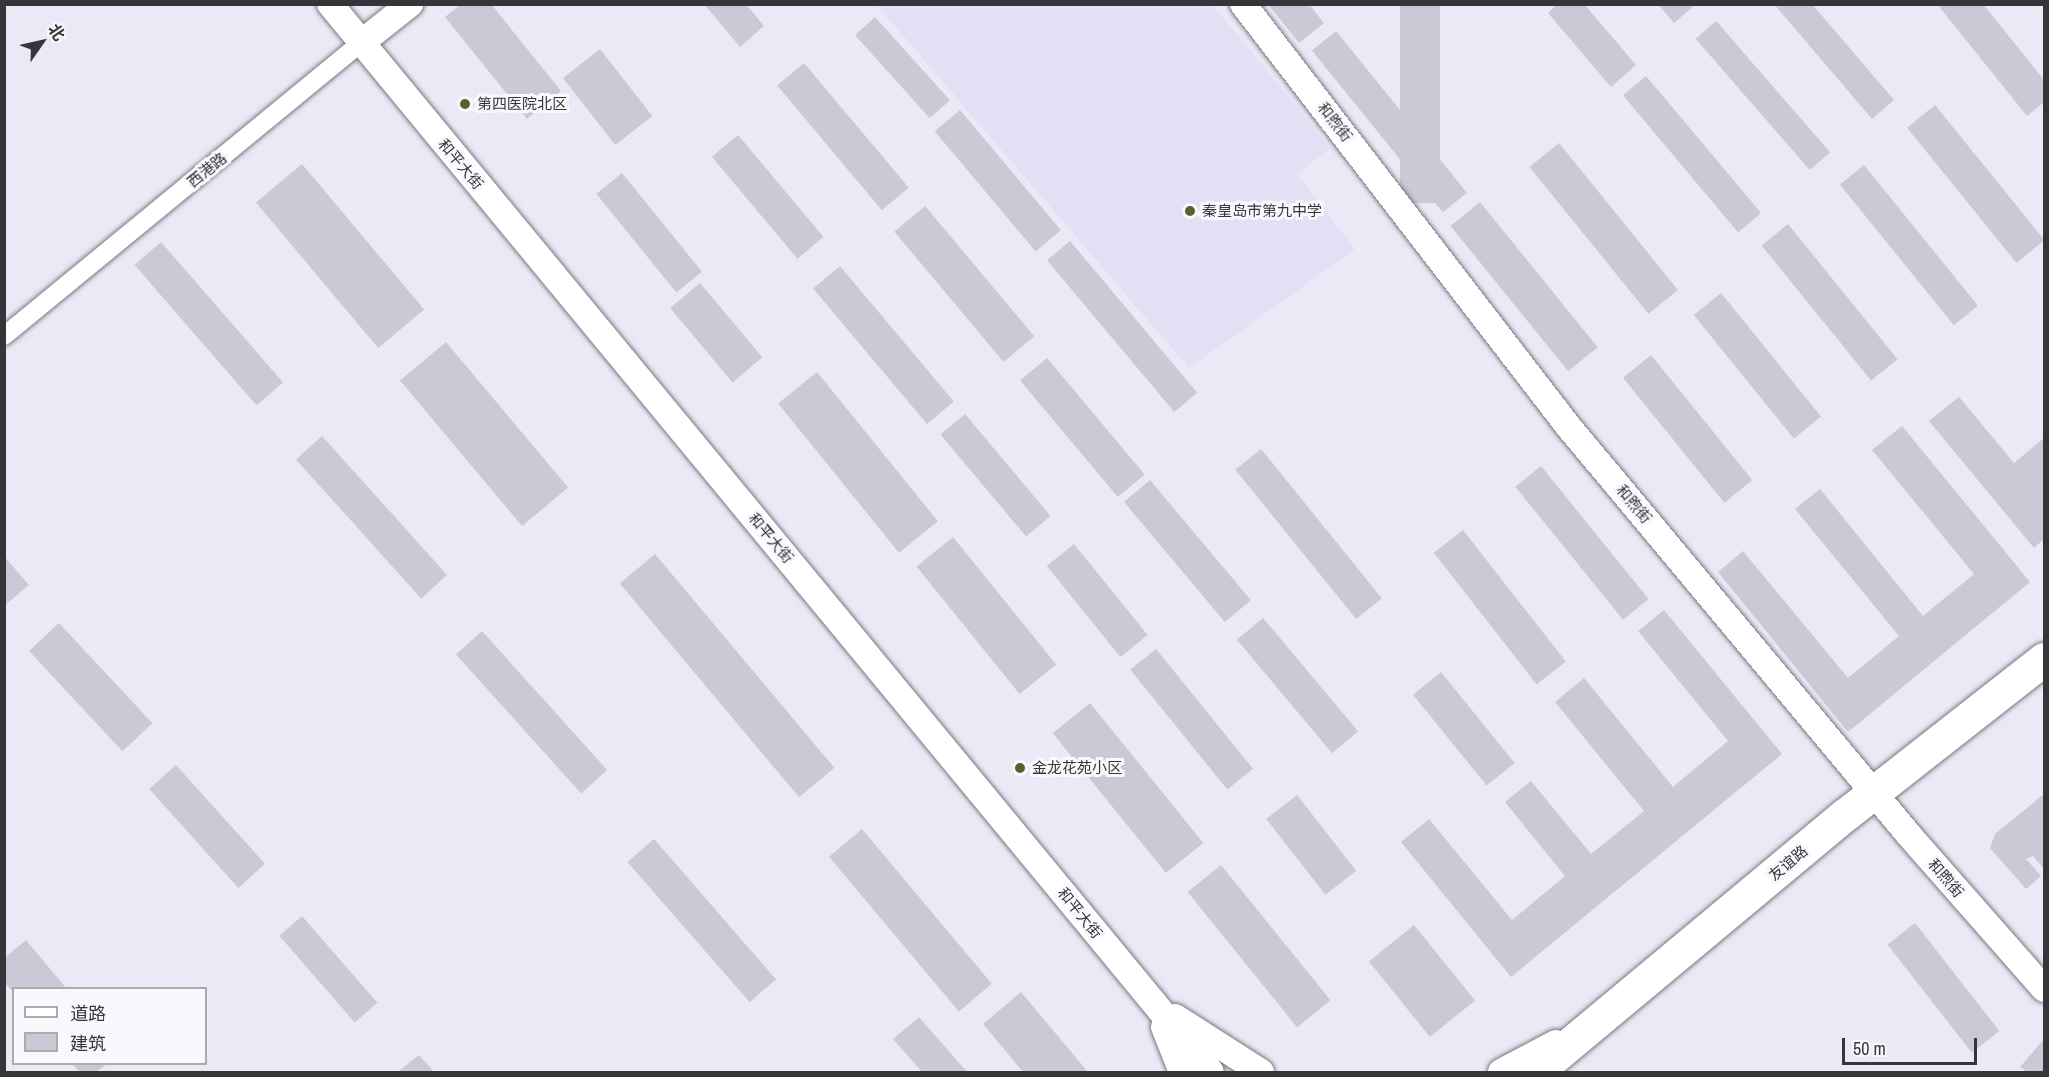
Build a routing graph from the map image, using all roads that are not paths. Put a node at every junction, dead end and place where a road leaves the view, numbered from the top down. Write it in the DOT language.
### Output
graph roads {
  1 [pos="330,4"];
  2 [pos="410,4"];
  3 [pos="1243,4"];
  4 [pos="361,43"];
  5 [pos="4,336"];
  6 [pos="2044,659"];
  7 [pos="1875,792"];
  8 [pos="2044,989"];
  9 [pos="1155,1004"];
  10 [pos="1601,1018"];
  11 [pos="1182,1072"];
  12 [pos="1211,1072"];
  13 [pos="1260,1072"];
  14 [pos="1501,1072"];
  15 [pos="1536,1072"];
  16 [pos="1560,1072"];
  1 -- 4 [label="main road, 和平大街"];
  2 -- 4 [label="main road, 西港路"];
  3 -- 7 [label="main road, 和煦街"];
  4 -- 5 [label="street, 西港路"];
  4 -- 9 [label="main road, 和平大街"];
  6 -- 7 [label="highway, 友谊路"];
  7 -- 8 [label="main road, 和煦街"];
  7 -- 10 [label="highway, 友谊路"];
  9 -- 11 [label="main road"];
  9 -- 12 [label="main road, 和平大街"];
  9 -- 13 [label="main road"];
  10 -- 14 [label="main road"];
  10 -- 15 [label="highway, 友谊路"];
  10 -- 16 [label="main road"];
}
